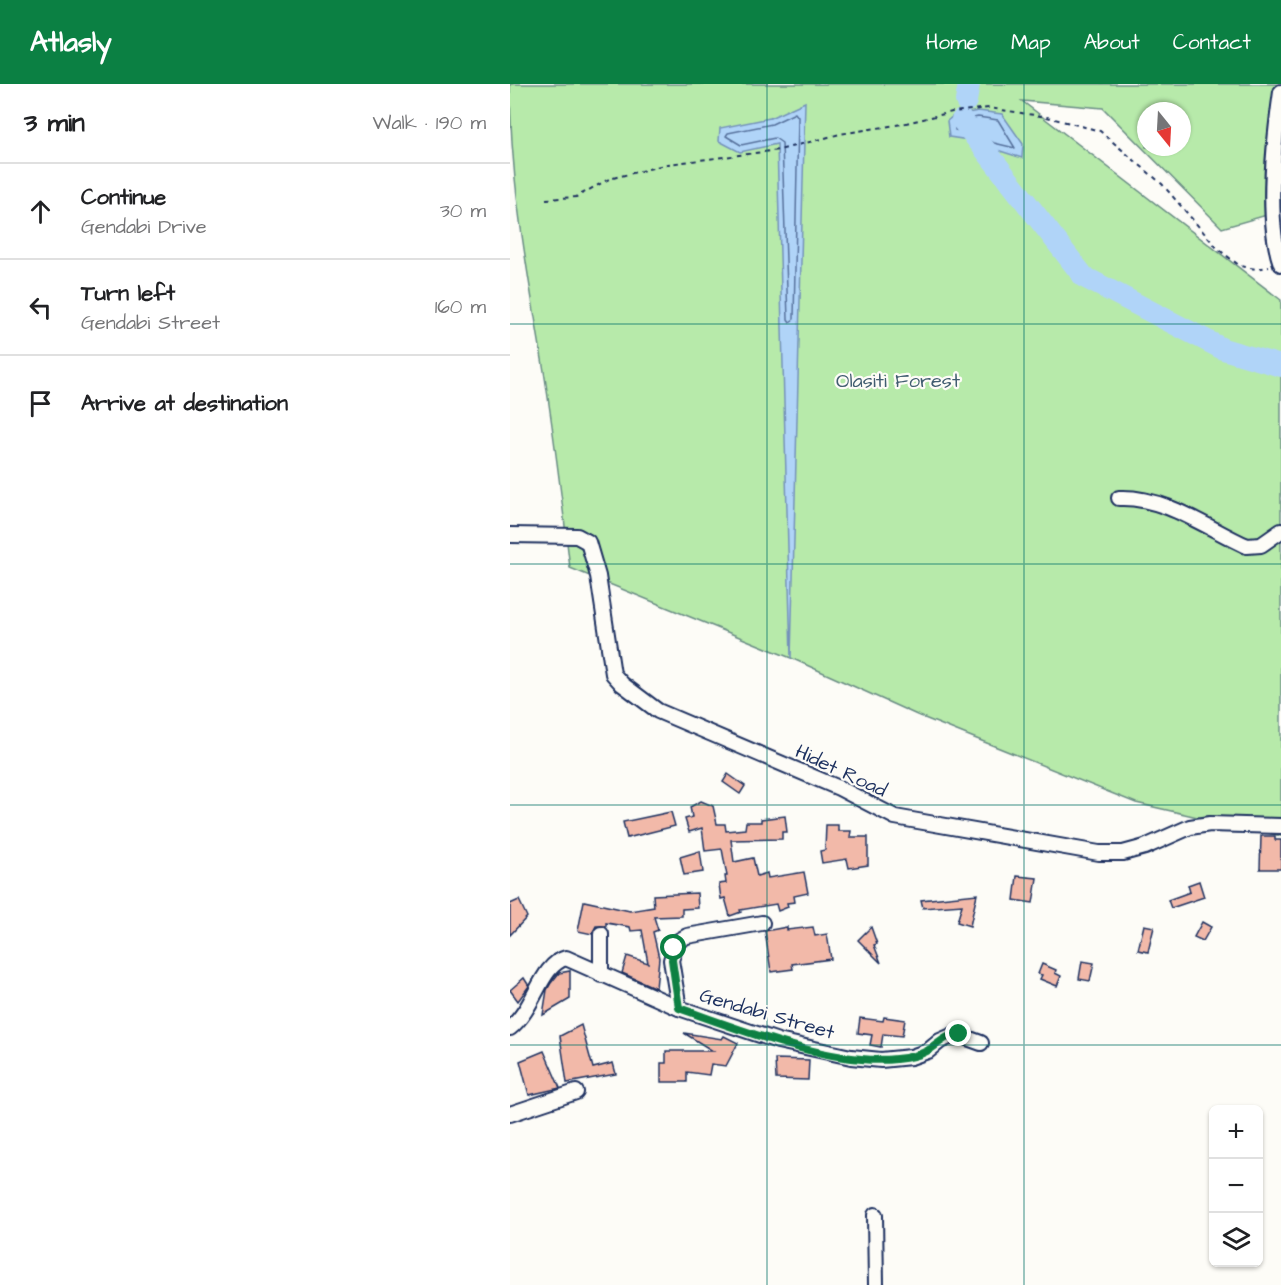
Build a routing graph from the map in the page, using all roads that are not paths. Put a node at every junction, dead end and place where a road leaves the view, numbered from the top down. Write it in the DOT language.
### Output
graph roads {
  1 [pos="1281,92"];
  2 [pos="1277,266"];
  3 [pos="1119,498"];
  4 [pos="1281,531"];
  5 [pos="510,535"];
  6 [pos="1281,825"];
  7 [pos="762,923"];
  8 [pos="601,934"];
  9 [pos="601,975"];
  10 [pos="679,1008"];
  11 [pos="510,1028"];
  12 [pos="981,1043"];
  13 [pos="576,1092"];
  14 [pos="510,1113"];
  15 [pos="875,1215"];
  16 [pos="876,1285"];
  1 -- 2 [label="street"];
  3 -- 4 [label="street"];
  5 -- 6 [label="street, Hidet Road"];
  7 -- 10 [label="street"];
  8 -- 9 [label="street"];
  9 -- 10 [label="street, Gendabi Street"];
  9 -- 11 [label="street, Gendabi Street"];
  10 -- 12 [label="street, Gendabi Street"];
  13 -- 14 [label="street"];
  15 -- 16 [label="street"];
}
